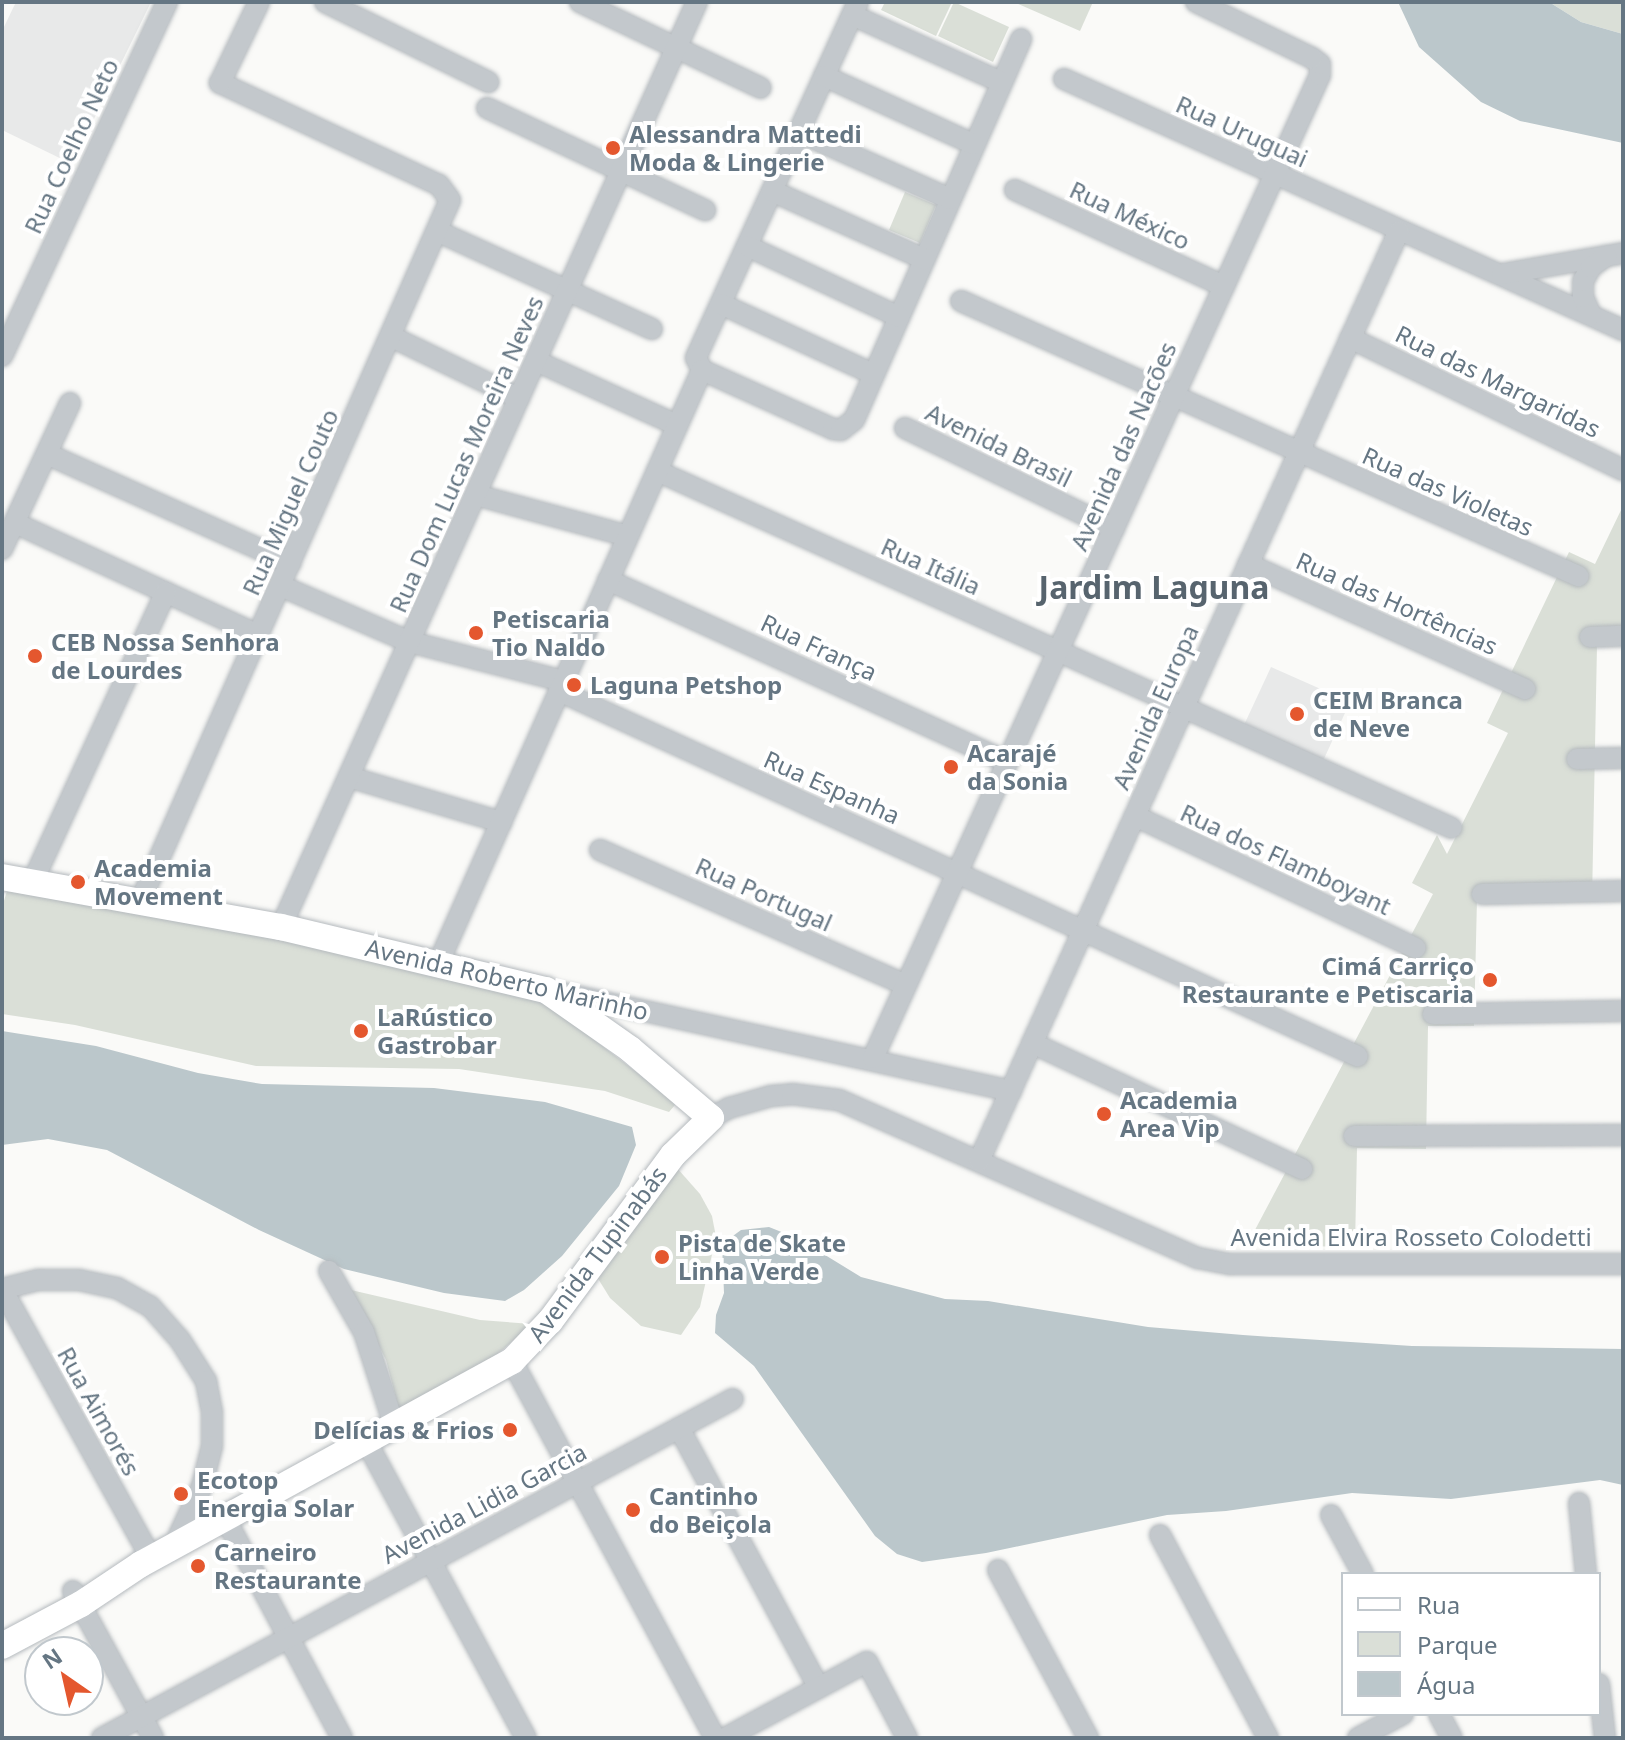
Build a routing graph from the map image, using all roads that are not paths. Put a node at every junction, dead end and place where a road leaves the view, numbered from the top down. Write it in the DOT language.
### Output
graph roads {
  1 [pos="167,2"];
  2 [pos="259,2"];
  3 [pos="325,2"];
  4 [pos="580,2"];
  5 [pos="697,2"];
  6 [pos="1196,2"];
  7 [pos="855,9"];
  8 [pos="1021,39"];
  9 [pos="676,48"];
  10 [pos="824,76"];
  11 [pos="1064,79"];
  12 [pos="488,82"];
  13 [pos="1001,82"];
  14 [pos="761,88"];
  15 [pos="487,108"];
  16 [pos="799,132"];
  17 [pos="973,144"];
  18 [pos="621,170"];
  19 [pos="1275,175"];
  20 [pos="1015,190"];
  21 [pos="772,191"];
  22 [pos="950,199"];
  23 [pos="705,210"];
  24 [pos="1399,231"];
  25 [pos="439,232"];
  26 [pos="747,246"];
  27 [pos="1615,254"];
  28 [pos="924,259"];
  29 [pos="1502,274"];
  30 [pos="1224,286"];
  31 [pos="567,291"];
  32 [pos="961,301"];
  33 [pos="721,304"];
  34 [pos="1591,315"];
  35 [pos="899,317"];
  36 [pos="652,329"];
  37 [pos="1623,330"];
  38 [pos="392,337"];
  39 [pos="1350,338"];
  40 [pos="2,356"];
  41 [pos="536,361"];
  42 [pos="702,370"];
  43 [pos="873,374"];
  44 [pos="1174,397"];
  45 [pos="519,398"];
  46 [pos="70,403"];
  47 [pos="677,425"];
  48 [pos="905,428"];
  49 [pos="47,454"];
  50 [pos="1298,454"];
  51 [pos="1623,470"];
  52 [pos="657,471"];
  53 [pos="476,495"];
  54 [pos="15,523"];
  55 [pos="1114,529"];
  56 [pos="628,536"];
  57 [pos="2,549"];
  58 [pos="291,563"];
  59 [pos="1248,564"];
  60 [pos="1578,576"];
  61 [pos="608,580"];
  62 [pos="281,586"];
  63 [pos="166,592"];
  64 [pos="259,635"];
  65 [pos="1623,636"];
  66 [pos="1590,637"];
  67 [pos="410,642"];
  68 [pos="1058,651"];
  69 [pos="561,686"];
  70 [pos="1525,689"];
  71 [pos="1184,708"];
  72 [pos="1623,758"];
  73 [pos="1577,759"];
  74 [pos="1008,762"];
  75 [pos="349,777"];
  76 [pos="1135,816"];
  77 [pos="501,822"];
  78 [pos="1452,828"];
  79 [pos="600,850"];
  80 [pos="957,873"];
  81 [pos="2,877"];
  82 [pos="32,883"];
  83 [pos="1623,891"];
  84 [pos="1482,894"];
  85 [pos="140,902"];
  86 [pos="281,927"];
  87 [pos="1083,930"];
  88 [pos="1416,948"];
  89 [pos="438,964"];
  90 [pos="906,985"];
  91 [pos="546,990"];
  92 [pos="1623,1011"];
  93 [pos="1433,1014"];
  94 [pos="1032,1043"];
  95 [pos="1357,1056"];
  96 [pos="873,1058"];
  97 [pos="1011,1091"];
  98 [pos="711,1118"];
  99 [pos="1623,1135"];
  100 [pos="1354,1136"];
  101 [pos="979,1161"];
  102 [pos="1302,1169"];
  103 [pos="1623,1264"];
  104 [pos="329,1271"];
  105 [pos="2,1289"];
  106 [pos="512,1361"];
  107 [pos="733,1399"];
  108 [pos="394,1425"];
  109 [pos="679,1428"];
  110 [pos="366,1441"];
  111 [pos="578,1483"];
  112 [pos="1579,1503"];
  113 [pos="1331,1515"];
  114 [pos="225,1518"];
  115 [pos="1160,1535"];
  116 [pos="155,1556"];
  117 [pos="431,1561"];
  118 [pos="998,1570"];
  119 [pos="1362,1572"];
  120 [pos="1586,1572"];
  121 [pos="77,1597"];
  122 [pos="2,1629"];
  123 [pos="289,1638"];
  124 [pos="2,1646"];
  125 [pos="819,1688"];
  126 [pos="1601,1702"];
  127 [pos="1399,1716"];
  128 [pos="1440,1716"];
  129 [pos="141,1717"];
  130 [pos="102,1738"];
  131 [pos="153,1738"];
  132 [pos="342,1738"];
  133 [pos="526,1738"];
  134 [pos="715,1738"];
  135 [pos="725,1738"];
  136 [pos="907,1738"];
  137 [pos="1088,1738"];
  138 [pos="1268,1738"];
  139 [pos="1358,1738"];
  140 [pos="1452,1738"];
  141 [pos="1605,1738"];
  1 -- 40 [label="street, Rua Coelho Neto"];
  2 -- 25 [label="street, Rua Miguel Couto"];
  3 -- 12 [label="street"];
  4 -- 9 [label="street"];
  5 -- 9 [label="street, Rua Dom Lucas Moreira Neves"];
  6 -- 19 [label="street, Avenida das Nacões"];
  7 -- 10 [label="street"];
  7 -- 13 [label="street"];
  8 -- 13 [label="street"];
  9 -- 14 [label="street"];
  9 -- 18 [label="street, Rua Dom Lucas Moreira Neves"];
  10 -- 16 [label="street"];
  10 -- 17 [label="street"];
  11 -- 19 [label="street, Rua Uruguai"];
  13 -- 17 [label="street"];
  15 -- 18 [label="street"];
  16 -- 21 [label="street"];
  16 -- 22 [label="street"];
  17 -- 22 [label="street"];
  18 -- 23 [label="street"];
  18 -- 31 [label="street, Rua Dom Lucas Moreira Neves"];
  19 -- 24 [label="street, Rua Uruguai"];
  19 -- 30 [label="street, Avenida das Nacões"];
  20 -- 30 [label="street, Rua México"];
  21 -- 26 [label="street"];
  21 -- 28 [label="street"];
  22 -- 28 [label="street"];
  24 -- 29 [label="street, Rua Uruguai"];
  24 -- 39 [label="street, Avenida Europa"];
  25 -- 31 [label="street"];
  25 -- 38 [label="street, Rua Miguel Couto"];
  26 -- 33 [label="street"];
  26 -- 35 [label="street"];
  27 -- 29 [label="street"];
  27 -- 34 [label="street"];
  28 -- 35 [label="street"];
  29 -- 34 [label="street, Rua Uruguai"];
  30 -- 44 [label="street, Avenida das Nacões"];
  31 -- 36 [label="street"];
  31 -- 41 [label="street, Rua Dom Lucas Moreira Neves"];
  32 -- 44 [label="street, Rua das Violetas"];
  33 -- 42 [label="street"];
  33 -- 43 [label="street"];
  34 -- 37 [label="street, Rua Uruguai"];
  35 -- 43 [label="street"];
  38 -- 45 [label="street"];
  38 -- 58 [label="street, Rua Miguel Couto"];
  39 -- 50 [label="street, Avenida Europa"];
  39 -- 51 [label="street, Rua das Margaridas"];
  41 -- 45 [label="street, Rua Dom Lucas Moreira Neves"];
  41 -- 47 [label="street"];
  42 -- 43 [label="street"];
  42 -- 47 [label="street"];
  44 -- 50 [label="street, Rua das Violetas"];
  44 -- 55 [label="street, Avenida das Nacões"];
  45 -- 53 [label="street, Rua Dom Lucas Moreira Neves"];
  46 -- 49 [label="street"];
  47 -- 52 [label="street"];
  48 -- 55 [label="street, Avenida Brasil"];
  49 -- 54 [label="street"];
  49 -- 58 [label="street"];
  50 -- 59 [label="street, Avenida Europa"];
  50 -- 60 [label="street, Rua das Violetas"];
  52 -- 56 [label="street"];
  52 -- 68 [label="street, Rua Itália"];
  53 -- 56 [label="street"];
  53 -- 67 [label="street, Rua Dom Lucas Moreira Neves"];
  54 -- 57 [label="street"];
  54 -- 63 [label="street"];
  55 -- 68 [label="street, Avenida das Nacões"];
  56 -- 61 [label="street"];
  58 -- 62 [label="street, Rua Miguel Couto"];
  59 -- 70 [label="street, Rua das Hortências"];
  59 -- 71 [label="street, Avenida Europa"];
  61 -- 69 [label="street"];
  61 -- 74 [label="street, Rua França"];
  62 -- 64 [label="street, Rua Miguel Couto"];
  62 -- 67 [label="street, Rua Espanha"];
  63 -- 64 [label="street"];
  63 -- 82 [label="street"];
  64 -- 85 [label="street, Rua Miguel Couto"];
  65 -- 66 [label="street"];
  67 -- 69 [label="street, Rua Espanha"];
  67 -- 75 [label="street, Rua Dom Lucas Moreira Neves"];
  68 -- 71 [label="street, Rua Itália"];
  68 -- 74 [label="street, Avenida das Nacões"];
  69 -- 77 [label="street"];
  69 -- 80 [label="street, Rua Espanha"];
  71 -- 76 [label="street, Avenida Europa"];
  71 -- 78 [label="street, Rua Itália"];
  72 -- 73 [label="street"];
  74 -- 80 [label="street, Avenida das Nacões"];
  75 -- 77 [label="street"];
  75 -- 86 [label="street, Rua Dom Lucas Moreira Neves"];
  76 -- 87 [label="street, Avenida Europa"];
  76 -- 88 [label="street, Rua dos Flamboyant"];
  77 -- 89 [label="street"];
  79 -- 90 [label="street, Rua Portugal"];
  80 -- 87 [label="street, Rua Espanha"];
  80 -- 90 [label="street, Avenida das Nacões"];
  81 -- 82 [label="main road, Avenida Roberto Marinho"];
  82 -- 85 [label="main road, Avenida Roberto Marinho"];
  83 -- 84 [label="street"];
  85 -- 86 [label="main road, Avenida Roberto Marinho"];
  86 -- 89 [label="main road, Avenida Roberto Marinho"];
  87 -- 94 [label="street, Avenida Europa"];
  87 -- 95 [label="street, Rua Espanha"];
  89 -- 91 [label="main road, Avenida Roberto Marinho"];
  90 -- 96 [label="street, Avenida das Nacões"];
  91 -- 96 [label="street, Avenida Roberto Marinho"];
  91 -- 98 [label="main road"];
  92 -- 93 [label="street"];
  94 -- 97 [label="street, Avenida Europa"];
  94 -- 102 [label="street"];
  96 -- 97 [label="street, Avenida Roberto Marinho"];
  97 -- 101 [label="street, Avenida Europa"];
  98 -- 101 [label="street, Avenida Tupinabás"];
  98 -- 106 [label="main road, Avenida Tupinabás"];
  99 -- 100 [label="street"];
  101 -- 103 [label="street, Avenida Elvira Rosseto Colodetti"];
  104 -- 108 [label="street"];
  105 -- 116 [label="street, Rua Aimorés"];
  105 -- 116 [label="street"];
  106 -- 108 [label="main road, Avenida Tupinabás"];
  106 -- 111 [label="street"];
  107 -- 109 [label="street, Avenida Lidia Garcia"];
  108 -- 110 [label="main road, Avenida Tupinabás"];
  109 -- 111 [label="street, Avenida Lidia Garcia"];
  109 -- 125 [label="street"];
  110 -- 114 [label="main road, Avenida Tupinabás"];
  110 -- 117 [label="street"];
  111 -- 117 [label="street, Avenida Lidia Garcia"];
  111 -- 134 [label="street"];
  112 -- 120 [label="street"];
  113 -- 119 [label="street"];
  114 -- 116 [label="main road, Avenida Tupinabás"];
  114 -- 123 [label="street"];
  115 -- 138 [label="street"];
  116 -- 121 [label="main road, Avenida Tupinabás"];
  117 -- 123 [label="street, Avenida Lidia Garcia"];
  117 -- 133 [label="street"];
  118 -- 137 [label="street"];
  121 -- 122 [label="main road, Avenida Tupinabás"];
  121 -- 124 [label="main road, Avenida Tupinabás"];
  121 -- 129 [label="street"];
  123 -- 129 [label="street, Avenida Lidia Garcia"];
  123 -- 132 [label="street"];
  125 -- 135 [label="street"];
  125 -- 136 [label="street"];
  126 -- 141 [label="street"];
  127 -- 139 [label="street"];
  128 -- 140 [label="street"];
  129 -- 130 [label="street, Avenida Lidia Garcia"];
  129 -- 131 [label="street"];
}
